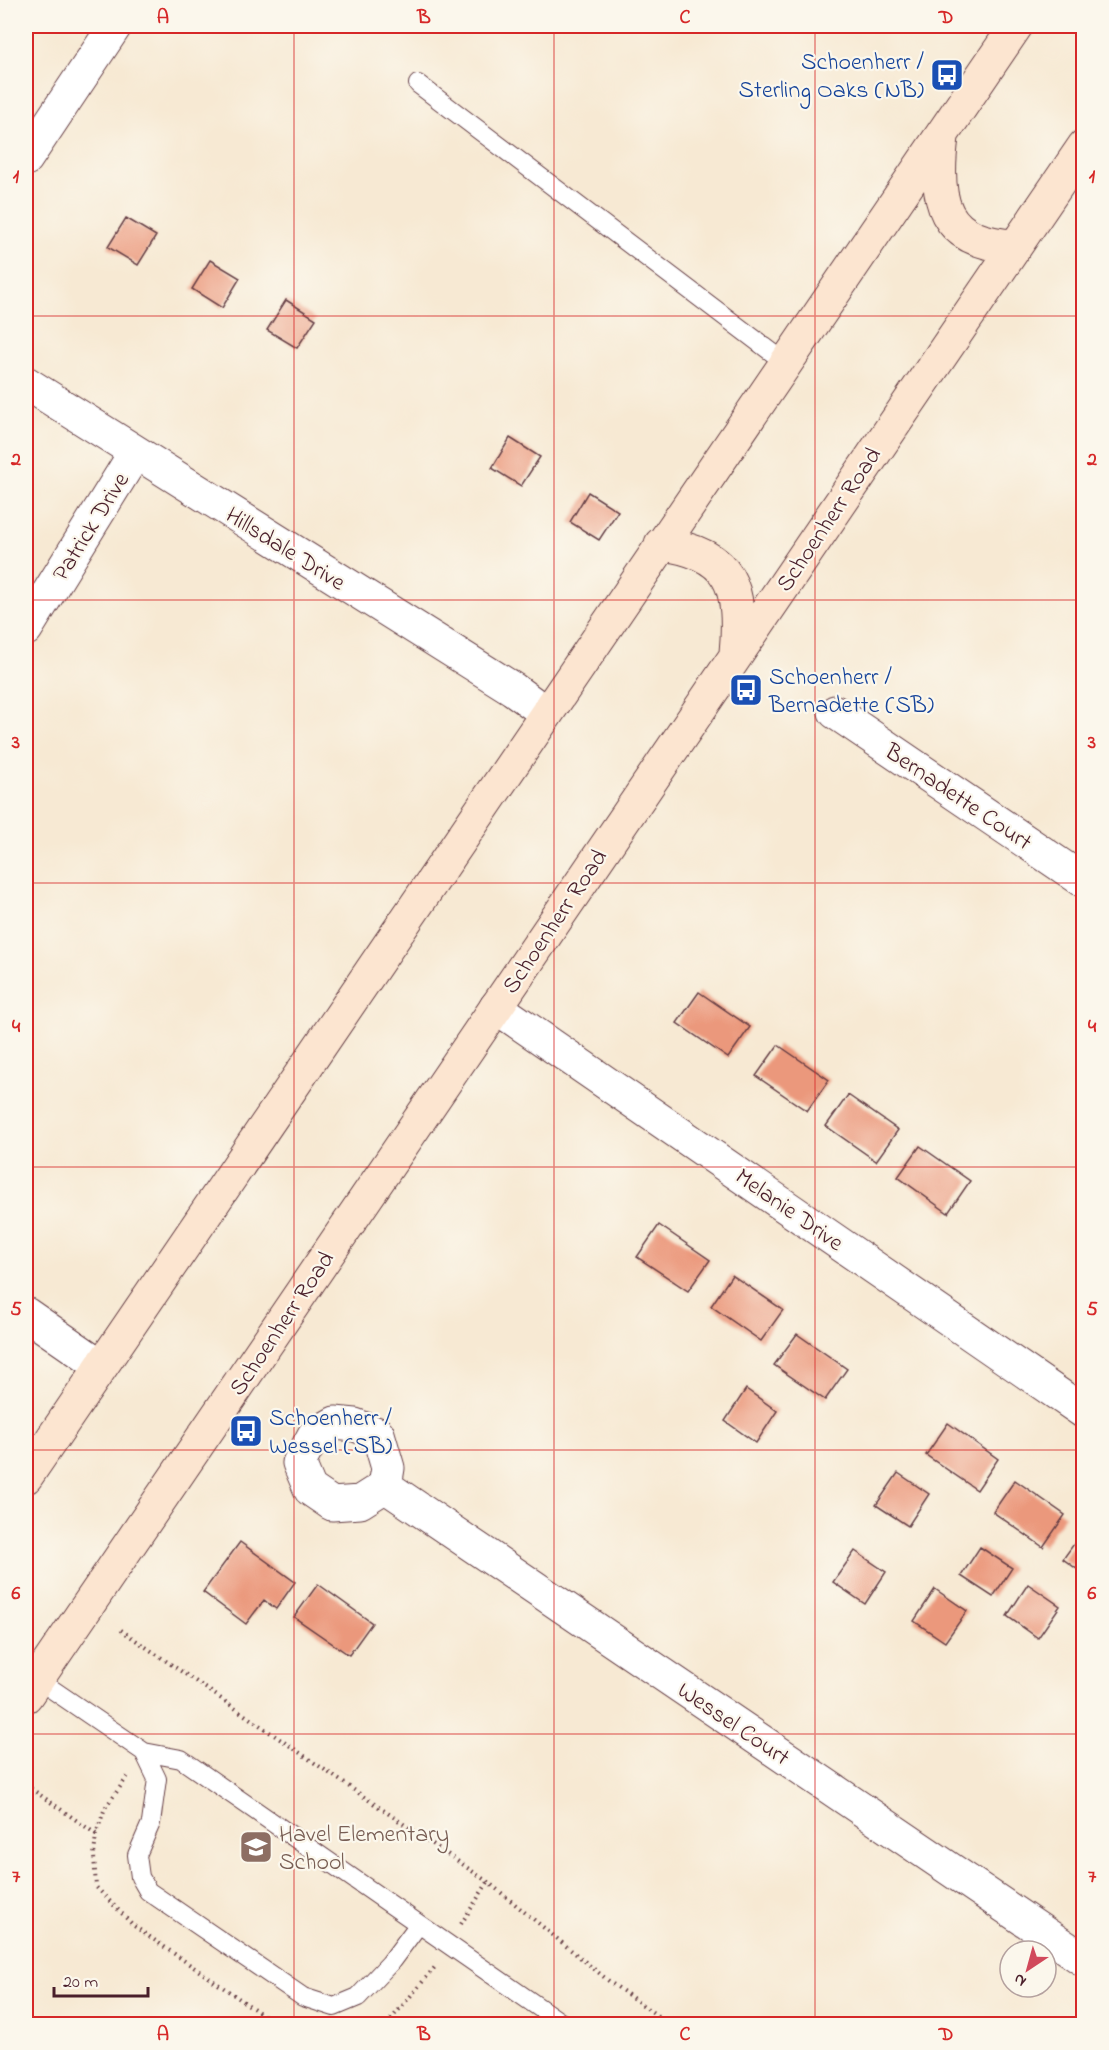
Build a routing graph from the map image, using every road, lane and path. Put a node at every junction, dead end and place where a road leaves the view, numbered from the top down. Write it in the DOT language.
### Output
graph roads {
  1 [pos="115,26"];
  2 [pos="1016,26"];
  3 [pos="418,84"];
  4 [pos="942,134"];
  5 [pos="1083,146"];
  6 [pos="26,159"];
  7 [pos="1015,246"];
  8 [pos="786,363"];
  9 [pos="26,383"];
  10 [pos="135,453"];
  11 [pos="661,544"];
  12 [pos="26,629"];
  13 [pos="736,652"];
  14 [pos="835,712"];
  15 [pos="546,713"];
  16 [pos="1083,881"];
  17 [pos="496,1007"];
  18 [pos="26,1314"];
  19 [pos="101,1366"];
  20 [pos="1083,1412"];
  21 [pos="26,1477"];
  22 [pos="385,1486"];
  23 [pos="121,1630"];
  24 [pos="31,1687"];
  25 [pos="144,1752"];
  26 [pos="26,1785"];
  27 [pos="96,1834"];
  28 [pos="419,1924"];
  29 [pos="1083,1960"];
  30 [pos="665,2021"];
  31 [pos="276,2025"];
  32 [pos="563,2025"];
  1 -- 6 [label="street"];
  2 -- 4 [label="main road"];
  3 -- 8 [label="lane"];
  4 -- 7 [label="main road"];
  4 -- 8 [label="main road"];
  5 -- 7 [label="main road, Schoenherr Road"];
  7 -- 13 [label="main road, Schoenherr Road"];
  8 -- 11 [label="main road"];
  9 -- 10 [label="street, Hillsdale Drive"];
  10 -- 12 [label="street, Patrick Drive"];
  10 -- 15 [label="street, Hillsdale Drive"];
  11 -- 13 [label="main road"];
  11 -- 15 [label="main road"];
  13 -- 17 [label="main road, Schoenherr Road"];
  14 -- 16 [label="street, Bernadette Court"];
  15 -- 19 [label="main road"];
  17 -- 20 [label="street, Melanie Drive"];
  17 -- 24 [label="main road, Schoenherr Road"];
  18 -- 19 [label="street"];
  19 -- 21 [label="main road"];
  22 -- 29 [label="street, Wessel Court"];
  23 -- 30 [label="path"];
  24 -- 25 [label="lane"];
  25 -- 27 [label="path"];
  25 -- 28 [label="lane"];
  25 -- 28 [label="lane"];
  26 -- 27 [label="path"];
  27 -- 31 [label="path"];
  28 -- 32 [label="lane"];
}
